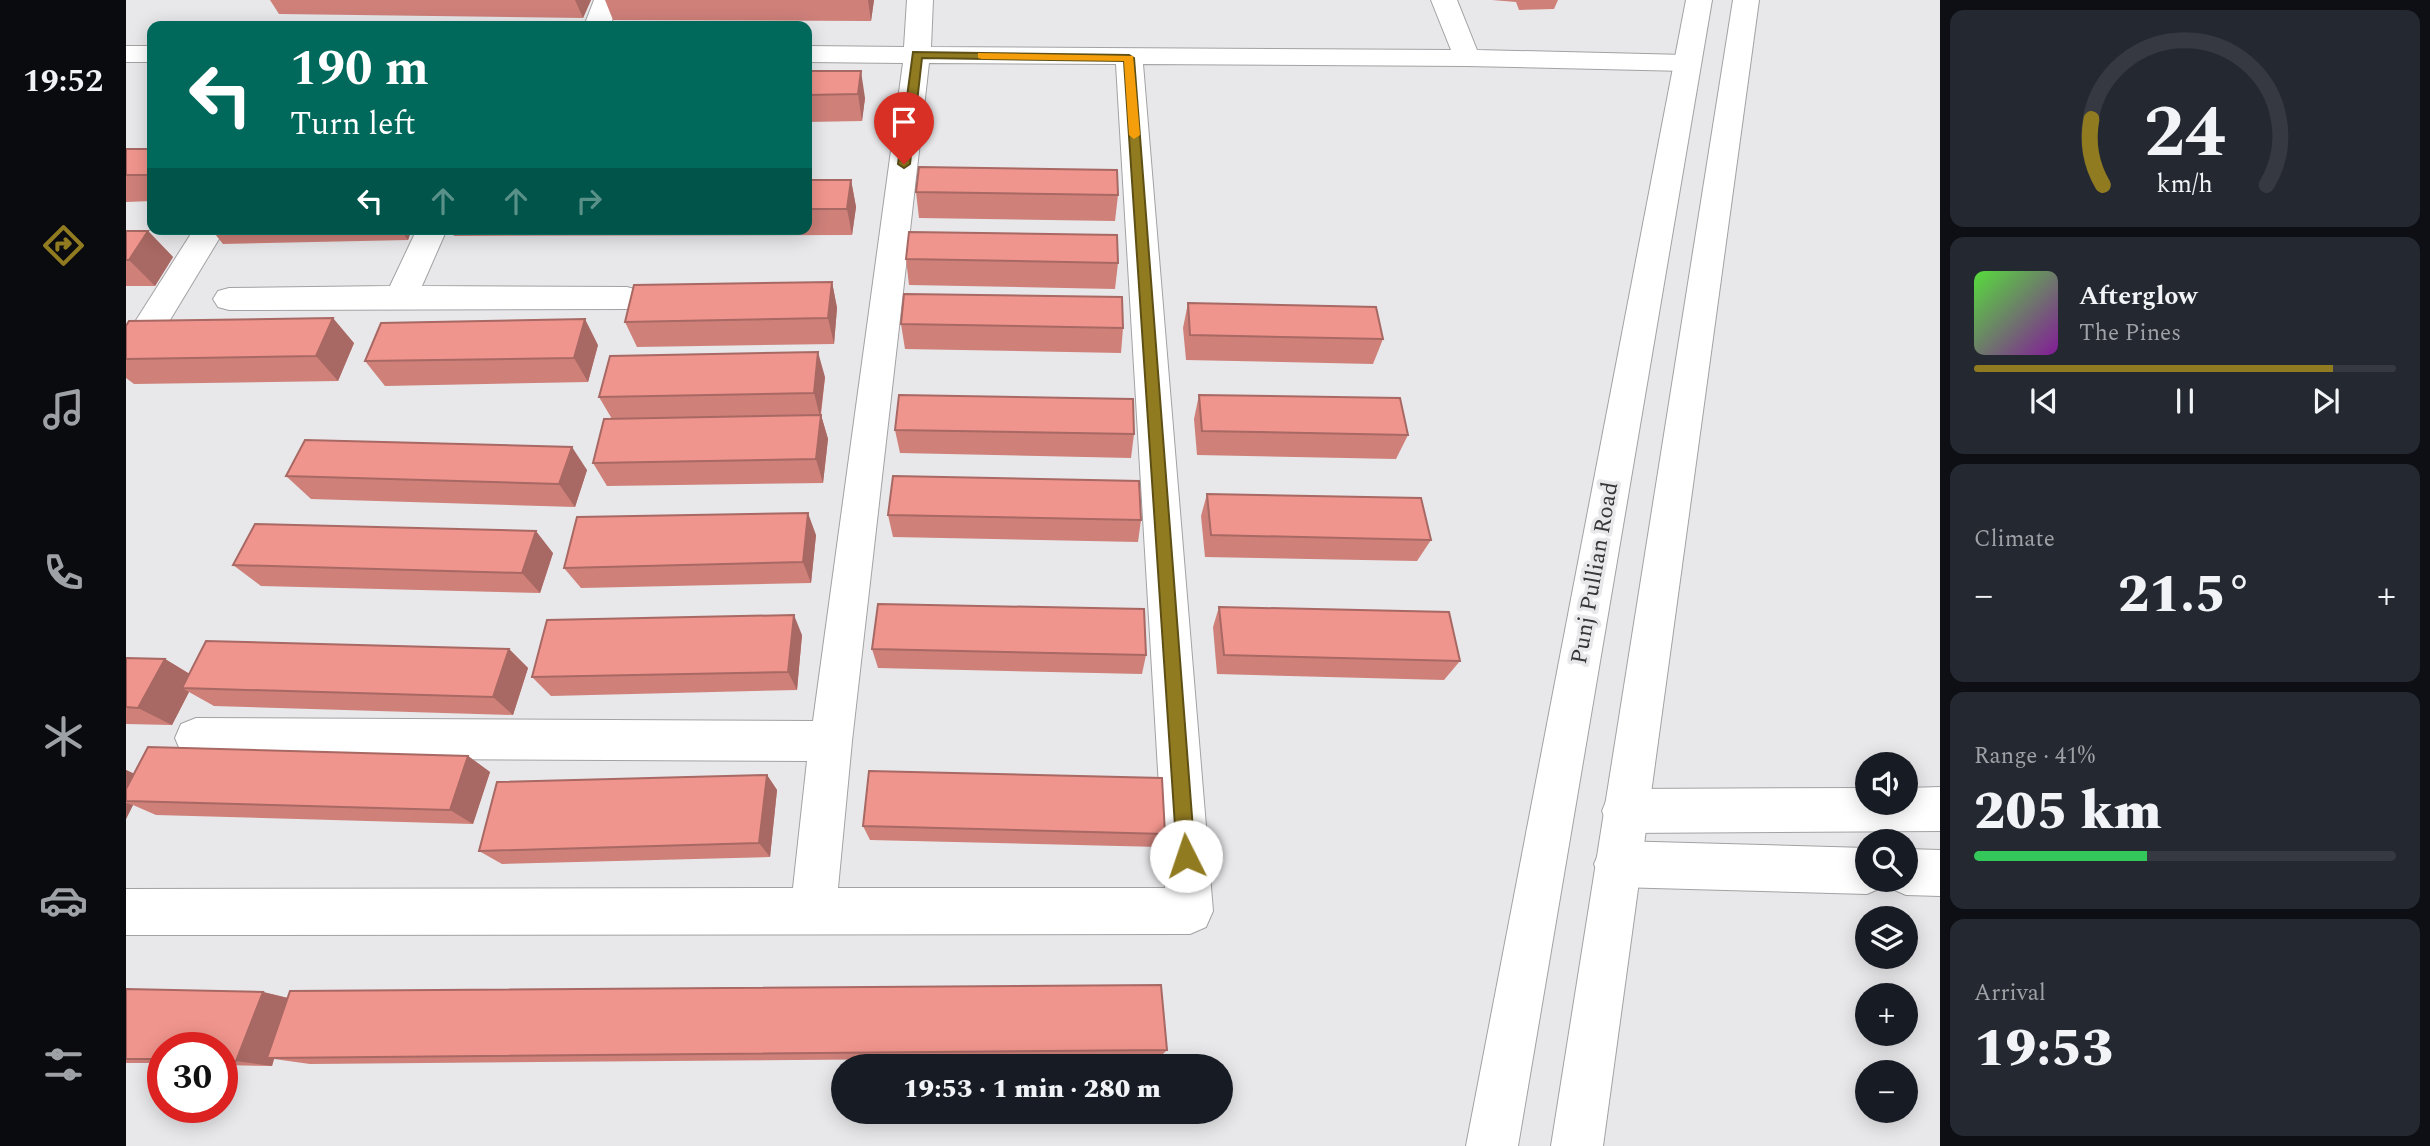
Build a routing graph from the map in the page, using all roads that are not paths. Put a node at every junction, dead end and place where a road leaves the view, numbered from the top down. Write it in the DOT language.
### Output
graph roads {
  1 [pos="607,0"];
  2 [pos="920,0"];
  3 [pos="1444,0"];
  4 [pos="1699,0"];
  5 [pos="1746,0"];
  6 [pos="599,21"];
  7 [pos="126,54"];
  8 [pos="147,54"];
  9 [pos="812,54"];
  10 [pos="917,55"];
  11 [pos="1129,58"];
  12 [pos="1467,58"];
  13 [pos="1686,62"];
  14 [pos="206,235"];
  15 [pos="429,235"];
  16 [pos="401,297"];
  17 [pos="627,298"];
  18 [pos="229,299"];
  19 [pos="126,364"];
  20 [pos="196,738"];
  21 [pos="831,741"];
  22 [pos="1624,811"];
  23 [pos="1935,819"];
  24 [pos="1617,864"];
  25 [pos="1855,871"];
  26 [pos="1918,872"];
  27 [pos="1940,873"];
  28 [pos="126,912"];
  29 [pos="813,912"];
  30 [pos="1492,1146"];
  31 [pos="1577,1146"];
  1 -- 6 [label="street"];
  2 -- 10 [label="street"];
  3 -- 12 [label="street"];
  4 -- 13 [label="street, Punj Pullian Road"];
  5 -- 22 [label="street"];
  7 -- 8 [label="street"];
  9 -- 10 [label="street"];
  10 -- 11 [label="street"];
  10 -- 21 [label="street"];
  11 -- 12 [label="street"];
  11 -- 29 [label="street"];
  12 -- 13 [label="street"];
  13 -- 30 [label="street, Punj Pullian Road"];
  14 -- 19 [label="street"];
  15 -- 16 [label="street"];
  16 -- 17 [label="street"];
  16 -- 18 [label="street"];
  20 -- 21 [label="street"];
  21 -- 29 [label="street"];
  22 -- 23 [label="street"];
  22 -- 24 [label="street"];
  24 -- 25 [label="street"];
  24 -- 31 [label="street"];
  26 -- 27 [label="street"];
  28 -- 29 [label="street"];
}
